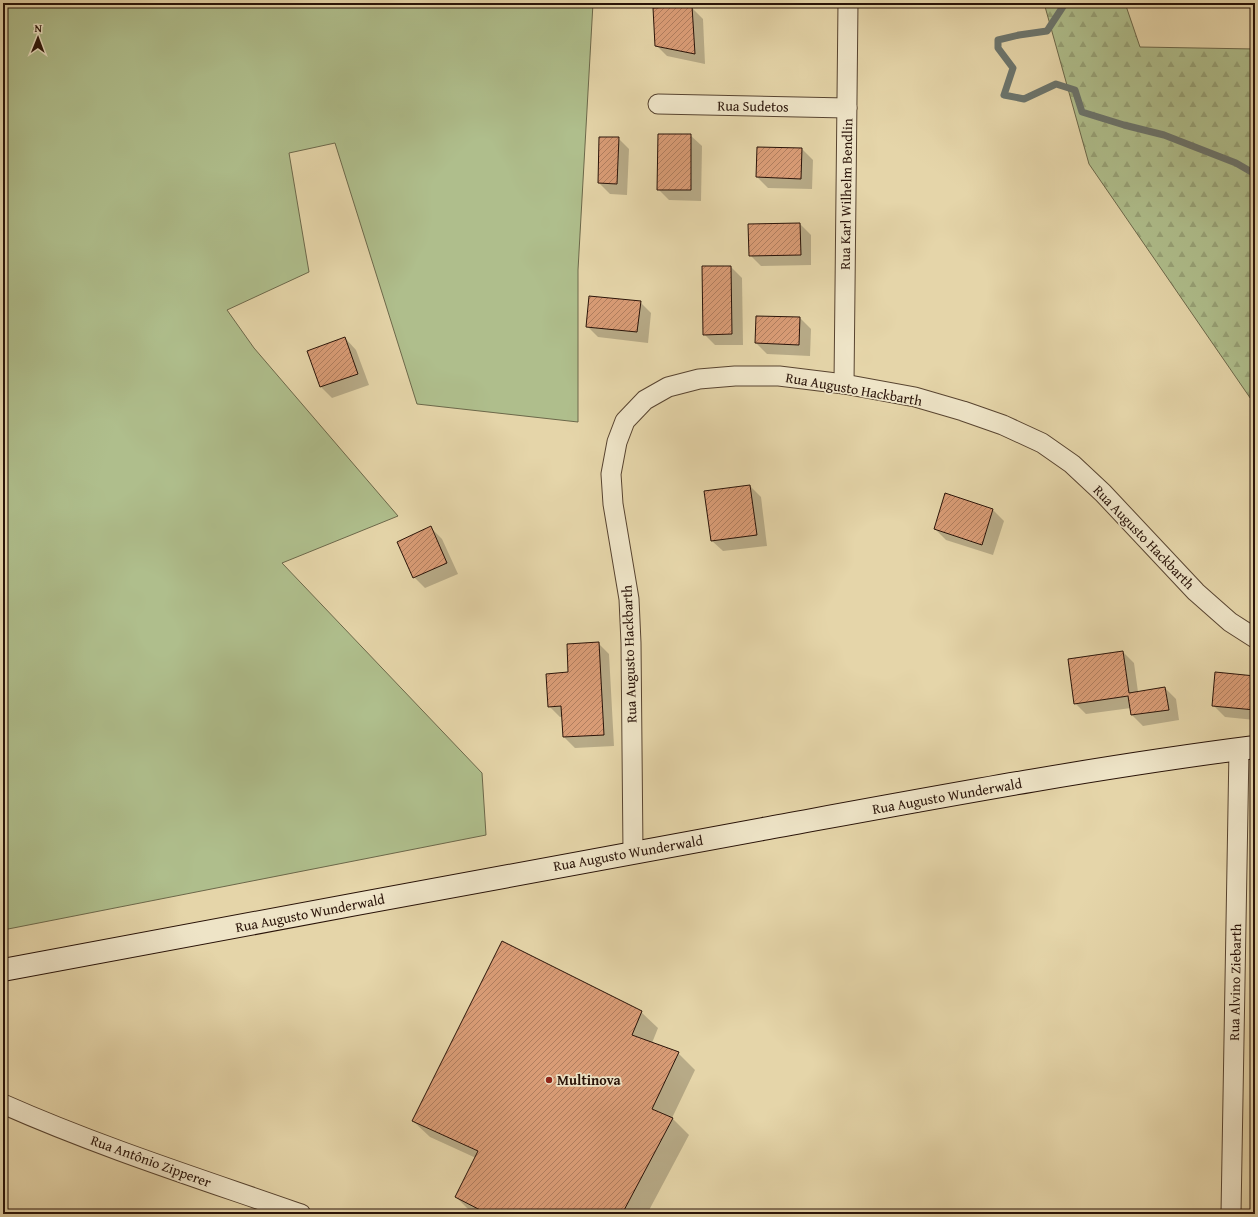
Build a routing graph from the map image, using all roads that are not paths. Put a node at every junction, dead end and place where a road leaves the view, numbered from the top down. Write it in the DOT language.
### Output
graph roads {
  1 [pos="848,3"];
  2 [pos="658,104"];
  3 [pos="847,108"];
  4 [pos="844,384"];
  5 [pos="1255,638"];
  6 [pos="1247,748"];
  7 [pos="634,852"];
  8 [pos="3,970"];
  9 [pos="3,1104"];
  10 [pos="301,1214"];
  11 [pos="1231,1214"];
  1 -- 3 [label="street, Rua Karl Wilhelm Bendlin"];
  2 -- 3 [label="street, Rua Sudetos"];
  3 -- 4 [label="street, Rua Karl Wilhelm Bendlin"];
  4 -- 5 [label="street, Rua Augusto Hackbarth"];
  4 -- 7 [label="street, Rua Augusto Hackbarth"];
  6 -- 7 [label="main road, Rua Augusto Wunderwald"];
  6 -- 11 [label="street, Rua Alvino Ziebarth"];
  7 -- 8 [label="main road, Rua Augusto Wunderwald"];
  9 -- 10 [label="street, Rua Antônio Zipperer"];
}
